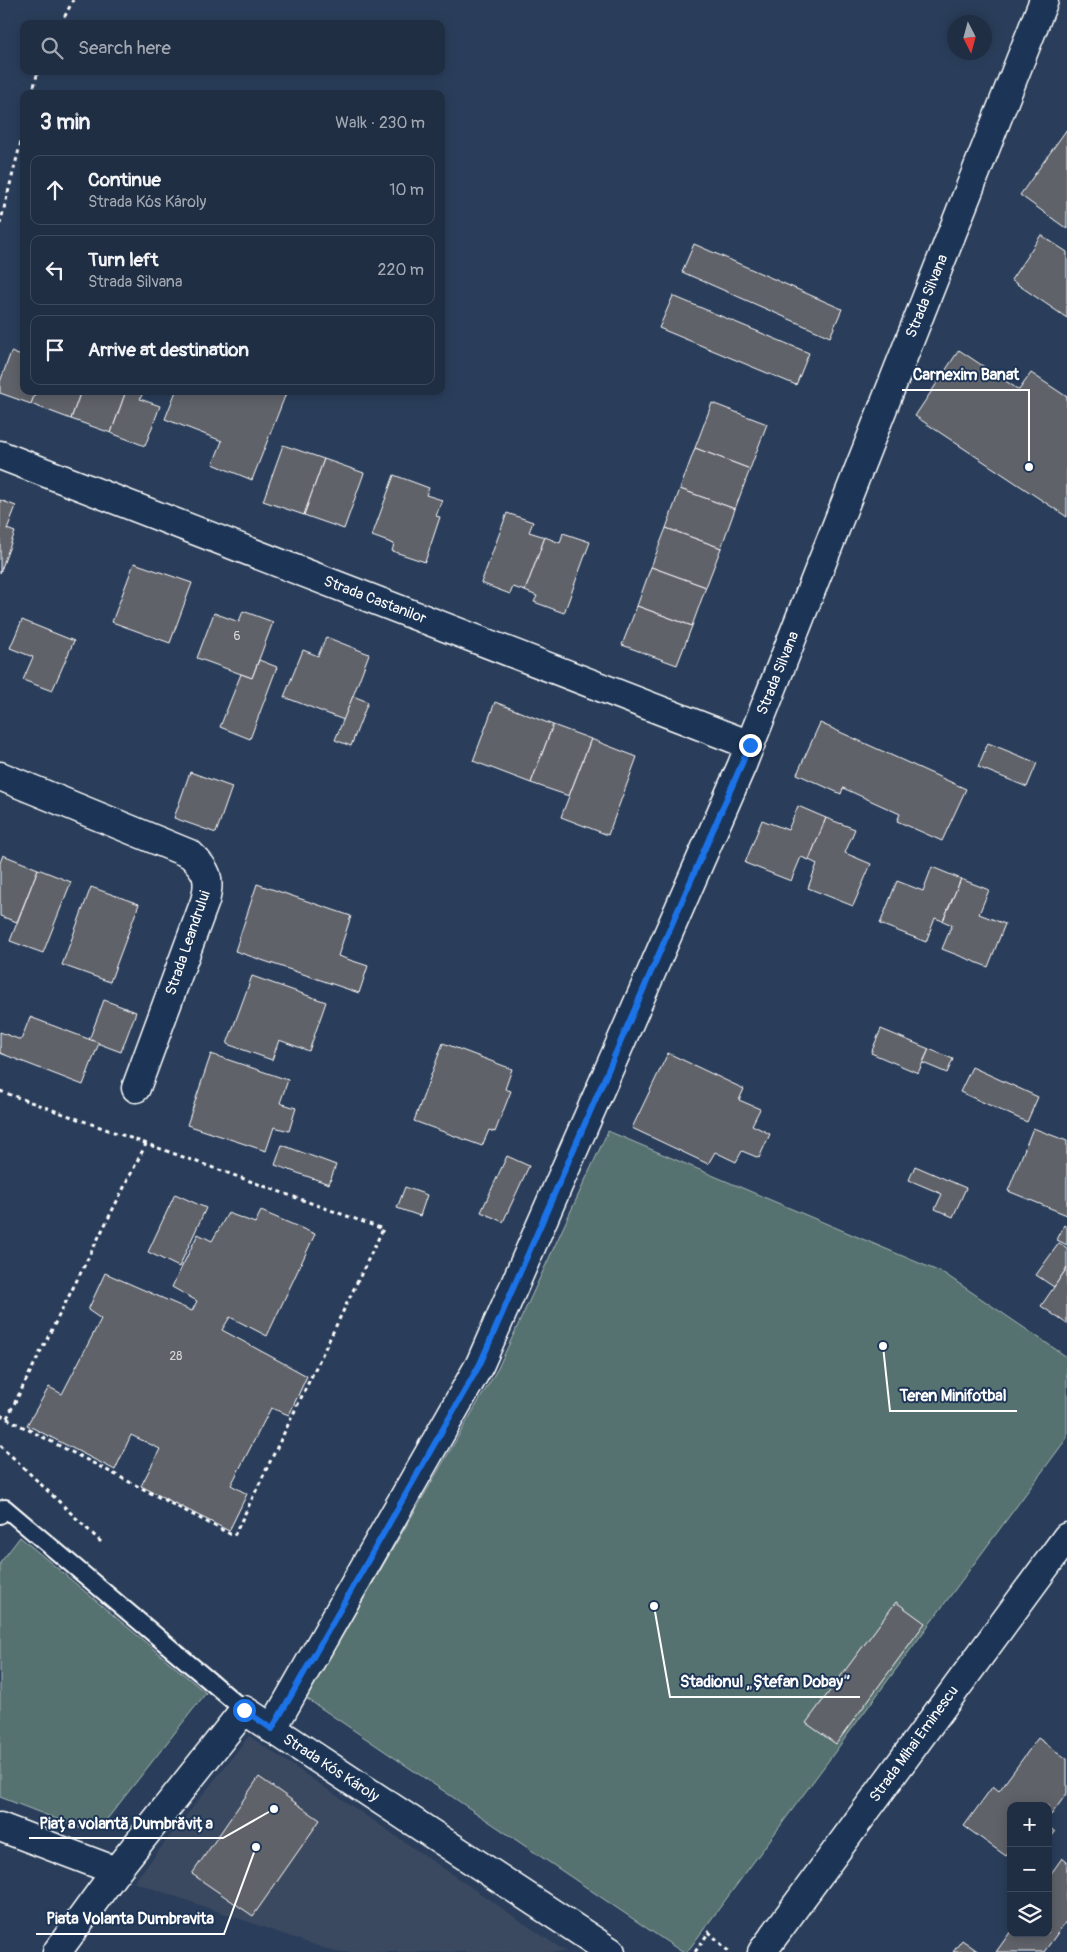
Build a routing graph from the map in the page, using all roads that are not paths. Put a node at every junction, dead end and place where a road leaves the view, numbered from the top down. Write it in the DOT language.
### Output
graph roads {
  1 [pos="1044,0"];
  2 [pos="0,454"];
  3 [pos="750,745"];
  4 [pos="0,776"];
  5 [pos="136,1088"];
  6 [pos="0,1515"];
  7 [pos="1067,1537"];
  8 [pos="244,1710"];
  9 [pos="272,1729"];
  10 [pos="0,1827"];
  11 [pos="116,1871"];
  12 [pos="58,1952"];
  13 [pos="611,1952"];
  14 [pos="762,1952"];
  1 -- 3 [label="street, Strada Silvana"];
  2 -- 3 [label="street, Strada Castanilor"];
  3 -- 9 [label="street, Strada Silvana"];
  4 -- 5 [label="street, Strada Leandrului"];
  6 -- 8 [label="lane, Strada Kós Károly"];
  7 -- 14 [label="street, Strada Mihai Eminescu"];
  8 -- 9 [label="street, Strada Kós Károly"];
  8 -- 11 [label="street"];
  9 -- 13 [label="street, Strada Kós Károly"];
  10 -- 11 [label="street"];
  11 -- 12 [label="street"];
}
